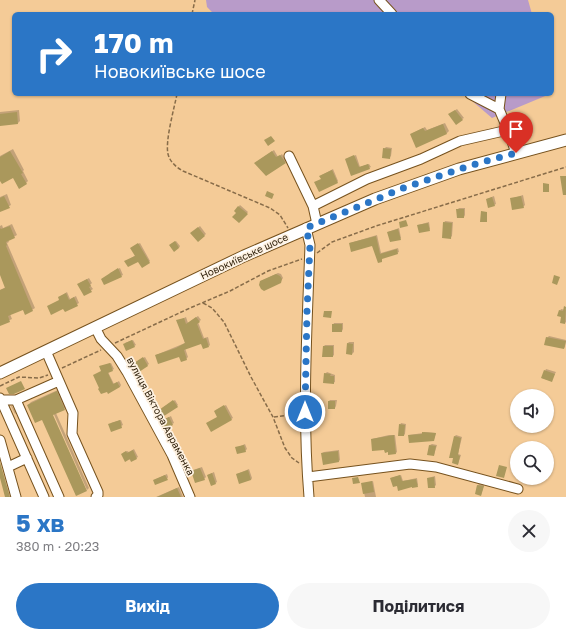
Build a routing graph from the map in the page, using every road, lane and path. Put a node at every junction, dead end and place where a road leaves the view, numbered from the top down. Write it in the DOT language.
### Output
graph roads {
  1 [pos="195,0"];
  2 [pos="379,0"];
  3 [pos="192,12"];
  4 [pos="390,12"];
  5 [pos="177,96"];
  6 [pos="474,96"];
  7 [pos="501,96"];
  8 [pos="499,109"];
  9 [pos="508,130"];
  10 [pos="566,140"];
  11 [pos="516,153"];
  12 [pos="289,156"];
  13 [pos="566,167"];
  14 [pos="313,206"];
  15 [pos="312,226"];
  16 [pos="292,235"];
  17 [pos="310,256"];
  18 [pos="202,303"];
  19 [pos="95,327"];
  20 [pos="108,347"];
  21 [pos="46,351"];
  22 [pos="0,372"];
  23 [pos="57,376"];
  24 [pos="0,386"];
  25 [pos="0,399"];
  26 [pos="16,400"];
  27 [pos="305,412"];
  28 [pos="273,417"];
  29 [pos="0,440"];
  30 [pos="27,458"];
  31 [pos="307,465"];
  32 [pos="8,467"];
  33 [pos="308,477"];
  34 [pos="518,489"];
  35 [pos="16,497"];
  36 [pos="44,497"];
  37 [pos="59,497"];
  38 [pos="96,497"];
  39 [pos="190,497"];
  40 [pos="309,497"];
  1 -- 3 [label="path"];
  2 -- 4 [label="street"];
  5 -- 16 [label="path"];
  6 -- 8 [label="street"];
  7 -- 8 [label="street"];
  8 -- 9 [label="street"];
  9 -- 11 [label="street"];
  9 -- 14 [label="street"];
  10 -- 11 [label="main road, Новокиївське шосе"];
  11 -- 15 [label="main road, Новокиївське шосе"];
  12 -- 14 [label="street"];
  13 -- 17 [label="path"];
  14 -- 15 [label="street"];
  15 -- 16 [label="main road, Новокиївське шосе"];
  15 -- 17 [label="street"];
  16 -- 19 [label="main road, Новокиївське шосе"];
  17 -- 18 [label="path"];
  17 -- 27 [label="street"];
  18 -- 20 [label="path"];
  18 -- 28 [label="path"];
  19 -- 20 [label="street, вулиця Віктора Авраменка"];
  19 -- 21 [label="main road, Новокиївське шосе"];
  20 -- 23 [label="path"];
  20 -- 39 [label="street, вулиця Віктора Авраменка"];
  21 -- 22 [label="main road, Новокиївське шосе"];
  21 -- 23 [label="street"];
  23 -- 24 [label="path"];
  23 -- 26 [label="street"];
  23 -- 38 [label="street"];
  25 -- 26 [label="street"];
  25 -- 30 [label="street"];
  26 -- 37 [label="street"];
  27 -- 28 [label="path"];
  27 -- 31 [label="street"];
  28 -- 31 [label="path"];
  29 -- 32 [label="street"];
  30 -- 32 [label="street"];
  30 -- 36 [label="street"];
  31 -- 33 [label="street"];
  32 -- 35 [label="street"];
  33 -- 34 [label="street"];
  33 -- 40 [label="street"];
}
